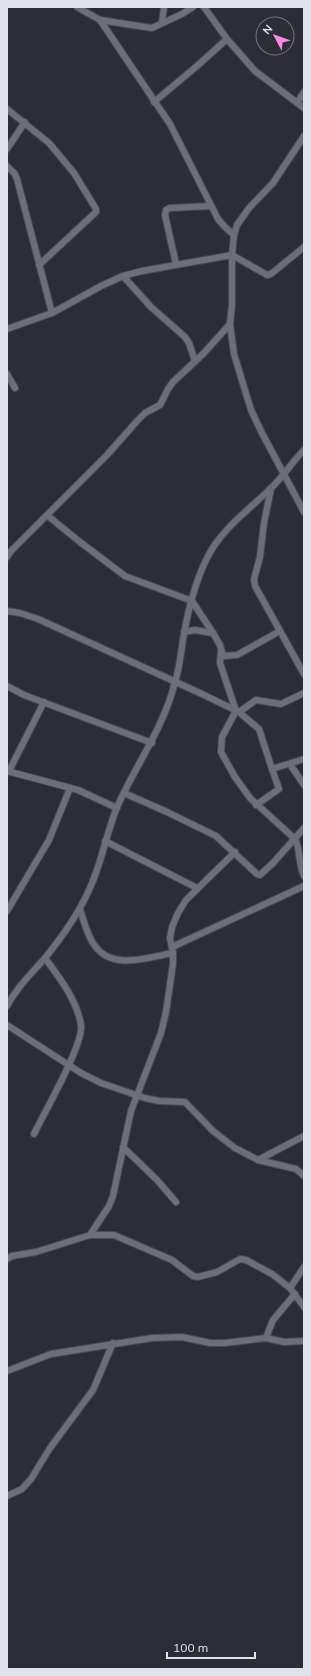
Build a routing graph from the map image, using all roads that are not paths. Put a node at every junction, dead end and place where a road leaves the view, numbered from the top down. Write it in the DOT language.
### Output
graph roads {
  1 [pos="77,7"];
  2 [pos="164,7"];
  3 [pos="193,7"];
  4 [pos="204,7"];
  5 [pos="100,20"];
  6 [pos="162,24"];
  7 [pos="226,39"];
  8 [pos="304,92"];
  9 [pos="154,102"];
  10 [pos="297,103"];
  11 [pos="304,108"];
  12 [pos="7,109"];
  13 [pos="25,122"];
  14 [pos="304,136"];
  15 [pos="7,149"];
  16 [pos="7,166"];
  17 [pos="211,206"];
  18 [pos="234,235"];
  19 [pos="304,247"];
  20 [pos="232,254"];
  21 [pos="176,264"];
  22 [pos="39,266"];
  23 [pos="123,276"];
  24 [pos="52,313"];
  25 [pos="230,324"];
  26 [pos="7,329"];
  27 [pos="195,362"];
  28 [pos="7,374"];
  29 [pos="15,388"];
  30 [pos="304,450"];
  31 [pos="284,474"];
  32 [pos="271,488"];
  33 [pos="304,512"];
  34 [pos="48,516"];
  35 [pos="8,552"];
  36 [pos="192,602"];
  37 [pos="7,611"];
  38 [pos="280,631"];
  39 [pos="184,632"];
  40 [pos="213,633"];
  41 [pos="221,651"];
  42 [pos="304,674"];
  43 [pos="176,682"];
  44 [pos="7,686"];
  45 [pos="304,693"];
  46 [pos="44,702"];
  47 [pos="237,712"];
  48 [pos="152,743"];
  49 [pos="304,759"];
  50 [pos="290,764"];
  51 [pos="272,769"];
  52 [pos="8,771"];
  53 [pos="304,785"];
  54 [pos="70,788"];
  55 [pos="124,793"];
  56 [pos="256,805"];
  57 [pos="117,808"];
  58 [pos="304,828"];
  59 [pos="295,839"];
  60 [pos="105,841"];
  61 [pos="235,852"];
  62 [pos="304,876"];
  63 [pos="304,886"];
  64 [pos="197,888"];
  65 [pos="80,908"];
  66 [pos="7,911"];
  67 [pos="172,950"];
  68 [pos="45,958"];
  69 [pos="7,1006"];
  70 [pos="7,1025"];
  71 [pos="68,1064"];
  72 [pos="136,1094"];
  73 [pos="34,1134"];
  74 [pos="304,1136"];
  75 [pos="123,1147"];
  76 [pos="258,1160"];
  77 [pos="304,1176"];
  78 [pos="176,1202"];
  79 [pos="90,1235"];
  80 [pos="7,1250"];
  81 [pos="9,1258"];
  82 [pos="304,1268"];
  83 [pos="290,1288"];
  84 [pos="295,1294"];
  85 [pos="304,1307"];
  86 [pos="266,1338"];
  87 [pos="304,1341"];
  88 [pos="113,1343"];
  89 [pos="7,1371"];
  90 [pos="7,1496"];
  1 -- 5 [label="street"];
  2 -- 6 [label="street"];
  3 -- 6 [label="street"];
  4 -- 7 [label="street"];
  5 -- 6 [label="street"];
  5 -- 9 [label="street"];
  7 -- 9 [label="street"];
  7 -- 10 [label="street"];
  8 -- 10 [label="street"];
  9 -- 17 [label="street"];
  10 -- 11 [label="street"];
  12 -- 13 [label="street"];
  13 -- 15 [label="street"];
  13 -- 22 [label="street"];
  14 -- 18 [label="street"];
  16 -- 22 [label="street"];
  17 -- 18 [label="street"];
  17 -- 21 [label="street"];
  18 -- 20 [label="street"];
  19 -- 20 [label="street"];
  20 -- 21 [label="street"];
  20 -- 25 [label="street"];
  21 -- 23 [label="street"];
  22 -- 24 [label="street"];
  23 -- 24 [label="street"];
  23 -- 27 [label="street"];
  24 -- 26 [label="street"];
  25 -- 27 [label="street"];
  25 -- 31 [label="street"];
  27 -- 34 [label="street"];
  28 -- 29 [label="street"];
  30 -- 31 [label="street"];
  31 -- 32 [label="street"];
  31 -- 33 [label="street"];
  32 -- 36 [label="street"];
  32 -- 38 [label="street"];
  34 -- 35 [label="street"];
  34 -- 36 [label="street"];
  36 -- 39 [label="street"];
  36 -- 40 [label="street"];
  37 -- 43 [label="street"];
  38 -- 41 [label="street"];
  38 -- 42 [label="street"];
  39 -- 40 [label="street"];
  39 -- 43 [label="street"];
  40 -- 41 [label="street"];
  41 -- 47 [label="street"];
  43 -- 47 [label="street"];
  43 -- 48 [label="street"];
  44 -- 46 [label="street"];
  45 -- 47 [label="street"];
  46 -- 48 [label="street"];
  46 -- 52 [label="street"];
  47 -- 51 [label="street"];
  47 -- 56 [label="street"];
  48 -- 55 [label="street"];
  49 -- 50 [label="street"];
  50 -- 51 [label="street"];
  50 -- 53 [label="street"];
  51 -- 56 [label="street"];
  52 -- 54 [label="street"];
  54 -- 57 [label="street"];
  54 -- 66 [label="street"];
  55 -- 57 [label="street"];
  55 -- 61 [label="street"];
  56 -- 59 [label="street"];
  57 -- 60 [label="street"];
  58 -- 59 [label="street"];
  59 -- 61 [label="street"];
  59 -- 62 [label="street"];
  60 -- 64 [label="street"];
  60 -- 65 [label="street"];
  61 -- 64 [label="street"];
  63 -- 67 [label="street"];
  64 -- 67 [label="street"];
  65 -- 67 [label="street"];
  65 -- 68 [label="street"];
  67 -- 72 [label="street"];
  68 -- 69 [label="street"];
  68 -- 71 [label="street"];
  70 -- 71 [label="street"];
  71 -- 72 [label="street"];
  71 -- 73 [label="street"];
  72 -- 75 [label="street"];
  72 -- 76 [label="street"];
  74 -- 76 [label="street"];
  75 -- 78 [label="street"];
  75 -- 79 [label="street"];
  76 -- 77 [label="street"];
  79 -- 81 [label="street"];
  79 -- 83 [label="street"];
  80 -- 81 [label="street"];
  82 -- 83 [label="street"];
  83 -- 84 [label="street"];
  84 -- 85 [label="street"];
  84 -- 86 [label="street"];
  86 -- 87 [label="street"];
  86 -- 88 [label="street"];
  88 -- 89 [label="street"];
  88 -- 90 [label="street"];
}
